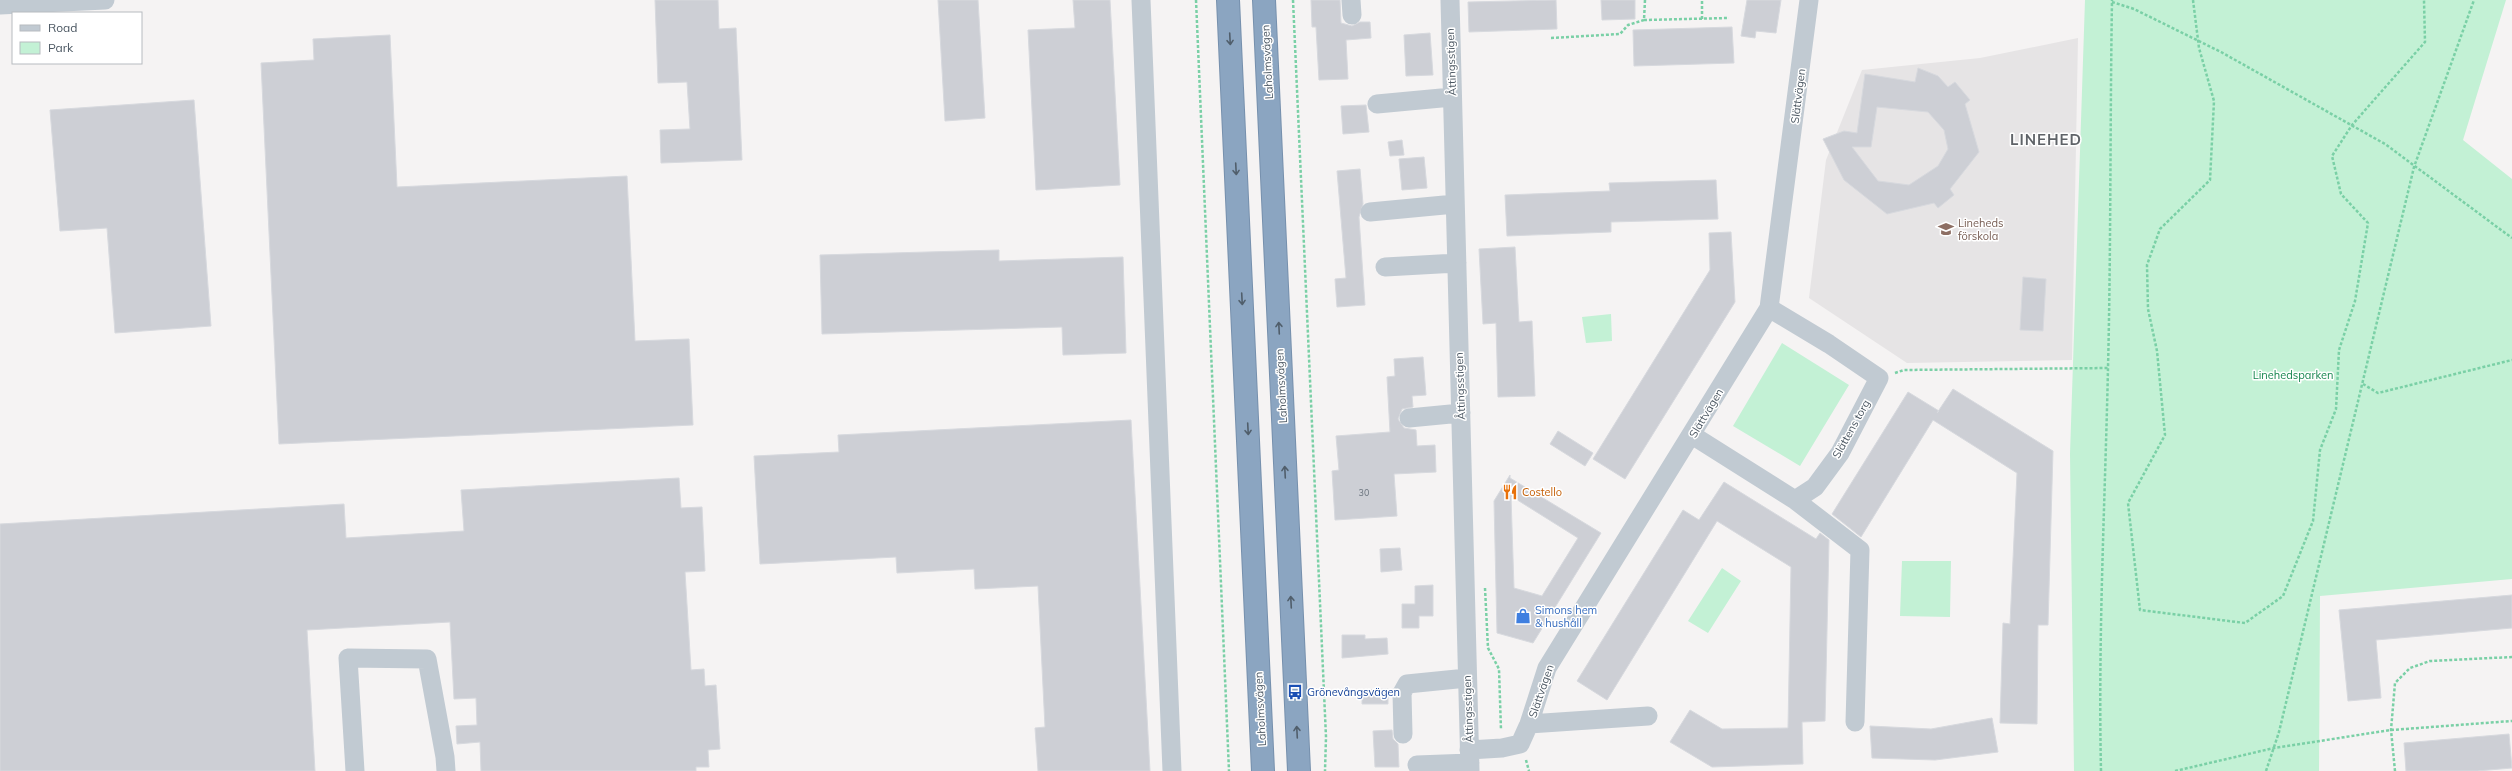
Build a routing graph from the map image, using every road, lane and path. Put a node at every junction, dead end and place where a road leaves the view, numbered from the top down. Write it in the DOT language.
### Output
graph roads {
  1 [pos="105,0"];
  2 [pos="1142,0"];
  3 [pos="1196,0"];
  4 [pos="1228,0"];
  5 [pos="1264,0"];
  6 [pos="1293,0"];
  7 [pos="1450,0"];
  8 [pos="1646,0"];
  9 [pos="1702,0"];
  10 [pos="1809,0"];
  11 [pos="2193,0"];
  12 [pos="2424,0"];
  13 [pos="2474,0"];
  14 [pos="2112,1"];
  15 [pos="0,5"];
  16 [pos="1729,18"];
  17 [pos="1702,19"];
  18 [pos="1644,20"];
  19 [pos="1551,38"];
  20 [pos="2199,41"];
  21 [pos="1452,97"];
  22 [pos="1377,104"];
  23 [pos="2352,125"];
  24 [pos="2414,167"];
  25 [pos="1455,204"];
  26 [pos="1370,212"];
  27 [pos="2512,238"];
  28 [pos="1456,263"];
  29 [pos="1385,267"];
  30 [pos="1769,308"];
  31 [pos="2512,360"];
  32 [pos="2108,368"];
  33 [pos="1879,378"];
  34 [pos="2363,384"];
  35 [pos="1460,413"];
  36 [pos="1409,418"];
  37 [pos="1692,436"];
  38 [pos="1795,500"];
  39 [pos="2512,657"];
  40 [pos="1467,678"];
  41 [pos="1648,716"];
  42 [pos="2512,720"];
  43 [pos="1855,722"];
  44 [pos="1529,724"];
  45 [pos="2391,730"];
  46 [pos="1403,734"];
  47 [pos="2274,748"];
  48 [pos="1470,761"];
  49 [pos="1416,765"];
  50 [pos="355,771"];
  51 [pos="446,771"];
  52 [pos="1172,771"];
  53 [pos="1229,771"];
  54 [pos="1263,771"];
  55 [pos="1299,771"];
  56 [pos="1325,771"];
  57 [pos="2100,771"];
  58 [pos="2175,771"];
  59 [pos="2266,771"];
  60 [pos="2395,771"];
  1 -- 15 [label="street"];
  2 -- 52 [label="street"];
  3 -- 53 [label="path"];
  4 -- 54 [label="highway, Laholmsvägen, one-way"];
  55 -- 5 [label="highway, Laholmsvägen, one-way"];
  6 -- 56 [label="path"];
  7 -- 21 [label="street, Åttingsstigen"];
  8 -- 18 [label="path"];
  9 -- 17 [label="path"];
  10 -- 30 [label="street, Slättvägen"];
  11 -- 20 [label="path"];
  12 -- 23 [label="path"];
  13 -- 24 [label="path"];
  14 -- 20 [label="path"];
  14 -- 32 [label="path"];
  16 -- 17 [label="path"];
  17 -- 18 [label="path"];
  18 -- 19 [label="path"];
  20 -- 23 [label="path"];
  20 -- 23 [label="path"];
  21 -- 22 [label="street"];
  21 -- 25 [label="street, Åttingsstigen"];
  23 -- 24 [label="path"];
  24 -- 27 [label="path"];
  24 -- 34 [label="path"];
  25 -- 26 [label="street"];
  25 -- 28 [label="street, Åttingsstigen"];
  28 -- 29 [label="street"];
  28 -- 35 [label="street, Åttingsstigen"];
  30 -- 33 [label="street"];
  30 -- 37 [label="street, Slättvägen"];
  31 -- 34 [label="path"];
  32 -- 33 [label="path"];
  32 -- 57 [label="path"];
  33 -- 38 [label="street, Slättens torg"];
  34 -- 47 [label="path"];
  35 -- 36 [label="street"];
  35 -- 40 [label="street, Åttingsstigen"];
  37 -- 38 [label="street"];
  37 -- 44 [label="street, Slättvägen"];
  38 -- 43 [label="street"];
  39 -- 45 [label="path"];
  40 -- 46 [label="street"];
  40 -- 48 [label="street, Åttingsstigen"];
  41 -- 44 [label="street"];
  42 -- 45 [label="path"];
  44 -- 48 [label="street, Slättvägen"];
  45 -- 47 [label="path"];
  45 -- 60 [label="path"];
  47 -- 58 [label="path"];
  47 -- 59 [label="path"];
  48 -- 49 [label="street"];
  50 -- 51 [label="street"];
}
